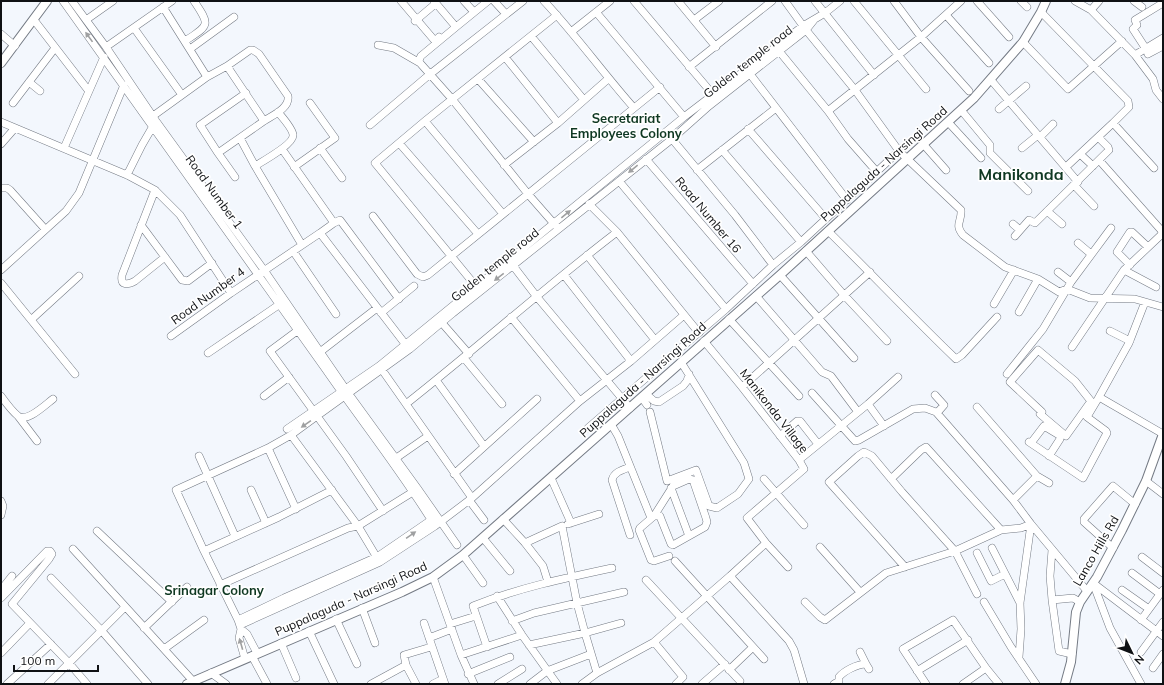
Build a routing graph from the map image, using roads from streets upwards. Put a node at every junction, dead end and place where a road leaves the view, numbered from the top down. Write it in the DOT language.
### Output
graph roads {
  1 [pos="47,1"];
  2 [pos="63,1"];
  3 [pos="72,1"];
  4 [pos="113,1"];
  5 [pos="172,1"];
  6 [pos="194,1"];
  7 [pos="397,1"];
  8 [pos="401,1"];
  9 [pos="464,1"];
  10 [pos="488,1"];
  11 [pos="494,1"];
  12 [pos="523,1"];
  13 [pos="610,1"];
  14 [pos="634,1"];
  15 [pos="678,1"];
  16 [pos="719,1"];
  17 [pos="772,1"];
  18 [pos="786,1"];
  19 [pos="815,1"];
  20 [pos="840,1"];
  21 [pos="854,1"];
  22 [pos="894,1"];
  23 [pos="961,1"];
  24 [pos="977,1"];
  25 [pos="1021,1"];
  26 [pos="1046,1"];
  27 [pos="1075,1"];
  28 [pos="1099,1"];
  29 [pos="1134,1"];
  30 [pos="433,2"];
  31 [pos="548,2"];
  32 [pos="1163,3"];
  33 [pos="163,7"];
  34 [pos="1027,7"];
  35 [pos="1142,7"];
  36 [pos="1091,10"];
  37 [pos="474,12"];
  38 [pos="596,12"];
  39 [pos="1041,12"];
  40 [pos="506,14"];
  41 [pos="825,14"];
  42 [pos="946,14"];
  43 [pos="557,15"];
  44 [pos="234,17"];
  45 [pos="34,20"];
  46 [pos="86,20"];
  47 [pos="694,20"];
  48 [pos="416,21"];
  49 [pos="456,27"];
  50 [pos="134,28"];
  51 [pos="804,28"];
  52 [pos="571,32"];
  53 [pos="1,34"];
  54 [pos="531,36"];
  55 [pos="921,37"];
  56 [pos="1009,37"];
  57 [pos="1163,38"];
  58 [pos="185,41"];
  59 [pos="1122,41"];
  60 [pos="1023,42"];
  61 [pos="434,43"];
  62 [pos="378,45"];
  63 [pos="15,46"];
  64 [pos="1163,46"];
  65 [pos="106,47"];
  66 [pos="716,47"];
  67 [pos="55,48"];
  68 [pos="190,49"];
  69 [pos="778,51"];
  70 [pos="1147,52"];
  71 [pos="1136,55"];
  72 [pos="898,56"];
  73 [pos="104,57"];
  74 [pos="505,57"];
  75 [pos="989,63"];
  76 [pos="1,64"];
  77 [pos="420,64"];
  78 [pos="1093,65"];
  79 [pos="227,66"];
  80 [pos="689,67"];
  81 [pos="750,74"];
  82 [pos="429,75"];
  83 [pos="874,75"];
  84 [pos="207,77"];
  85 [pos="608,78"];
  86 [pos="478,79"];
  87 [pos="991,80"];
  88 [pos="29,82"];
  89 [pos="124,85"];
  90 [pos="1026,86"];
  91 [pos="660,87"];
  92 [pos="88,90"];
  93 [pos="855,90"];
  94 [pos="926,90"];
  95 [pos="40,91"];
  96 [pos="969,91"];
  97 [pos="246,93"];
  98 [pos="182,95"];
  99 [pos="715,98"];
  100 [pos="452,99"];
  101 [pos="1163,99"];
  102 [pos="584,100"];
  103 [pos="1008,101"];
  104 [pos="13,103"];
  105 [pos="310,103"];
  106 [pos="634,108"];
  107 [pos="776,108"];
  108 [pos="999,109"];
  109 [pos="961,110"];
  110 [pos="828,111"];
  111 [pos="278,112"];
  112 [pos="153,116"];
  113 [pos="684,117"];
  114 [pos="264,121"];
  115 [pos="425,121"];
  116 [pos="1,122"];
  117 [pos="948,122"];
  118 [pos="558,123"];
  119 [pos="1113,123"];
  120 [pos="370,124"];
  121 [pos="1053,124"];
  122 [pos="153,126"];
  123 [pos="14,128"];
  124 [pos="748,129"];
  125 [pos="1039,136"];
  126 [pos="1098,137"];
  127 [pos="240,138"];
  128 [pos="672,139"];
  129 [pos="534,142"];
  130 [pos="399,143"];
  131 [pos="1,144"];
  132 [pos="924,145"];
  133 [pos="64,148"];
  134 [pos="320,148"];
  135 [pos="1022,148"];
  136 [pos="282,149"];
  137 [pos="722,150"];
  138 [pos="899,151"];
  139 [pos="218,153"];
  140 [pos="1080,154"];
  141 [pos="981,158"];
  142 [pos="646,159"];
  143 [pos="907,159"];
  144 [pos="1099,160"];
  145 [pos="92,161"];
  146 [pos="504,165"];
  147 [pos="255,166"];
  148 [pos="1093,166"];
  149 [pos="294,167"];
  150 [pos="1066,167"];
  151 [pos="1154,168"];
  152 [pos="697,170"];
  153 [pos="946,170"];
  154 [pos="877,172"];
  155 [pos="127,175"];
  156 [pos="235,177"];
  157 [pos="342,178"];
  158 [pos="619,181"];
  159 [pos="1076,184"];
  160 [pos="1,188"];
  161 [pos="155,190"];
  162 [pos="1028,190"];
  163 [pos="528,194"];
  164 [pos="846,200"];
  165 [pos="589,204"];
  166 [pos="1094,206"];
  167 [pos="1047,211"];
  168 [pos="503,214"];
  169 [pos="373,216"];
  170 [pos="826,219"];
  171 [pos="334,223"];
  172 [pos="1013,224"];
  173 [pos="1062,224"];
  174 [pos="141,225"];
  175 [pos="556,226"];
  176 [pos="1111,228"];
  177 [pos="46,229"];
  178 [pos="828,231"];
  179 [pos="617,232"];
  180 [pos="320,233"];
  181 [pos="478,234"];
  182 [pos="801,242"];
  183 [pos="1078,243"];
  184 [pos="302,245"];
  185 [pos="1148,248"];
  186 [pos="293,251"];
  187 [pos="806,251"];
  188 [pos="1091,254"];
  189 [pos="587,255"];
  190 [pos="452,256"];
  191 [pos="165,257"];
  192 [pos="212,263"];
  193 [pos="511,263"];
  194 [pos="773,265"];
  195 [pos="1127,268"];
  196 [pos="1,270"];
  197 [pos="1014,270"];
  198 [pos="261,272"];
  199 [pos="870,272"];
  200 [pos="1058,272"];
  201 [pos="564,275"];
  202 [pos="780,275"];
  203 [pos="80,276"];
  204 [pos="1038,279"];
  205 [pos="1,282"];
  206 [pos="1071,282"];
  207 [pos="753,284"];
  208 [pos="414,286"];
  209 [pos="1156,287"];
  210 [pos="478,289"];
  211 [pos="1067,289"];
  212 [pos="231,293"];
  213 [pos="844,295"];
  214 [pos="756,296"];
  215 [pos="537,297"];
  216 [pos="1105,297"];
  217 [pos="399,299"];
  218 [pos="283,302"];
  219 [pos="1145,302"];
  220 [pos="994,304"];
  221 [pos="1163,306"];
  222 [pos="726,309"];
  223 [pos="379,311"];
  224 [pos="1019,312"];
  225 [pos="336,314"];
  226 [pos="684,315"];
  227 [pos="446,316"];
  228 [pos="511,317"];
  229 [pos="997,317"];
  230 [pos="819,318"];
  231 [pos="32,319"];
  232 [pos="729,319"];
  233 [pos="300,329"];
  234 [pos="1110,331"];
  235 [pos="699,333"];
  236 [pos="171,336"];
  237 [pos="655,340"];
  238 [pos="794,340"];
  239 [pos="887,341"];
  240 [pos="1130,341"];
  241 [pos="704,342"];
  242 [pos="406,345"];
  243 [pos="1072,347"];
  244 [pos="320,352"];
  245 [pos="208,353"];
  246 [pos="466,356"];
  247 [pos="854,358"];
  248 [pos="631,362"];
  249 [pos="681,362"];
  250 [pos="769,362"];
  251 [pos="380,368"];
  252 [pos="75,374"];
  253 [pos="689,374"];
  254 [pos="1007,374"];
  255 [pos="898,376"];
  256 [pos="289,377"];
  257 [pos="436,380"];
  258 [pos="606,380"];
  259 [pos="742,387"];
  260 [pos="345,393"];
  261 [pos="812,393"];
  262 [pos="935,394"];
  263 [pos="1,396"];
  264 [pos="264,396"];
  265 [pos="644,396"];
  266 [pos="799,396"];
  267 [pos="1099,397"];
  268 [pos="53,399"];
  269 [pos="537,399"];
  270 [pos="622,399"];
  271 [pos="580,401"];
  272 [pos="1093,403"];
  273 [pos="406,404"];
  274 [pos="502,404"];
  275 [pos="868,404"];
  276 [pos="647,405"];
  277 [pos="977,407"];
  278 [pos="630,408"];
  279 [pos="650,412"];
  280 [pos="858,412"];
  281 [pos="315,413"];
  282 [pos="937,413"];
  283 [pos="18,416"];
  284 [pos="612,424"];
  285 [pos="841,426"];
  286 [pos="884,426"];
  287 [pos="588,428"];
  288 [pos="289,432"];
  289 [pos="1163,434"];
  290 [pos="428,436"];
  291 [pos="780,436"];
  292 [pos="37,441"];
  293 [pos="818,444"];
  294 [pos="484,446"];
  295 [pos="268,448"];
  296 [pos="199,456"];
  297 [pos="1049,456"];
  298 [pos="799,460"];
  299 [pos="394,461"];
  300 [pos="630,467"];
  301 [pos="454,474"];
  302 [pos="208,476"];
  303 [pos="1037,476"];
  304 [pos="551,478"];
  305 [pos="764,479"];
  306 [pos="891,479"];
  307 [pos="1146,481"];
  308 [pos="1049,483"];
  309 [pos="671,488"];
  310 [pos="251,490"];
  311 [pos="332,490"];
  312 [pos="415,490"];
  313 [pos="777,493"];
  314 [pos="1163,494"];
  315 [pos="470,499"];
  316 [pos="1013,500"];
  317 [pos="1,501"];
  318 [pos="1135,504"];
  319 [pos="296,509"];
  320 [pos="383,511"];
  321 [pos="1,514"];
  322 [pos="599,514"];
  323 [pos="652,517"];
  324 [pos="503,519"];
  325 [pos="484,520"];
  326 [pos="436,521"];
  327 [pos="266,522"];
  328 [pos="571,523"];
  329 [pos="1031,524"];
  330 [pos="804,525"];
  331 [pos="358,526"];
  332 [pos="562,526"];
  333 [pos="1001,530"];
  334 [pos="97,531"];
  335 [pos="630,534"];
  336 [pos="235,536"];
  337 [pos="689,536"];
  338 [pos="483,538"];
  339 [pos="766,542"];
  340 [pos="526,543"];
  341 [pos="457,545"];
  342 [pos="820,546"];
  343 [pos="992,548"];
  344 [pos="1113,548"];
  345 [pos="73,549"];
  346 [pos="1052,550"];
  347 [pos="204,551"];
  348 [pos="955,552"];
  349 [pos="977,553"];
  350 [pos="463,555"];
  351 [pos="1142,557"];
  352 [pos="379,560"];
  353 [pos="788,566"];
  354 [pos="905,567"];
  355 [pos="612,568"];
  356 [pos="510,571"];
  357 [pos="1163,573"];
  358 [pos="1005,574"];
  359 [pos="1132,574"];
  360 [pos="12,576"];
  361 [pos="730,576"];
  362 [pos="433,577"];
  363 [pos="573,577"];
  364 [pos="51,578"];
  365 [pos="646,580"];
  366 [pos="548,582"];
  367 [pos="483,583"];
  368 [pos="1093,583"];
  369 [pos="220,585"];
  370 [pos="187,587"];
  371 [pos="1,590"];
  372 [pos="1122,590"];
  373 [pos="1087,591"];
  374 [pos="624,592"];
  375 [pos="860,592"];
  376 [pos="1161,592"];
  377 [pos="977,594"];
  378 [pos="497,596"];
  379 [pos="706,597"];
  380 [pos="1,598"];
  381 [pos="1052,600"];
  382 [pos="172,602"];
  383 [pos="805,602"];
  384 [pos="984,602"];
  385 [pos="1080,602"];
  386 [pos="577,603"];
  387 [pos="1020,603"];
  388 [pos="125,608"];
  389 [pos="362,608"];
  390 [pos="1149,609"];
  391 [pos="476,616"];
  392 [pos="682,618"];
  393 [pos="204,620"];
  394 [pos="336,620"];
  395 [pos="1141,620"];
  396 [pos="512,621"];
  397 [pos="1163,622"];
  398 [pos="30,623"];
  399 [pos="424,623"];
  400 [pos="621,623"];
  401 [pos="240,625"];
  402 [pos="451,626"];
  403 [pos="144,628"];
  404 [pos="101,630"];
  405 [pos="309,631"];
  406 [pos="1156,632"];
  407 [pos="585,633"];
  408 [pos="522,635"];
  409 [pos="1163,636"];
  410 [pos="428,638"];
  411 [pos="968,640"];
  412 [pos="654,642"];
  413 [pos="282,643"];
  414 [pos="375,643"];
  415 [pos="51,644"];
  416 [pos="529,645"];
  417 [pos="431,646"];
  418 [pos="487,647"];
  419 [pos="753,647"];
  420 [pos="164,649"];
  421 [pos="860,652"];
  422 [pos="1141,652"];
  423 [pos="1,654"];
  424 [pos="591,654"];
  425 [pos="1072,654"];
  426 [pos="1163,654"];
  427 [pos="461,655"];
  428 [pos="251,656"];
  429 [pos="510,657"];
  430 [pos="1019,657"];
  431 [pos="764,659"];
  432 [pos="69,663"];
  433 [pos="357,664"];
  434 [pos="406,665"];
  435 [pos="727,667"];
  436 [pos="986,668"];
  437 [pos="1153,668"];
  438 [pos="522,669"];
  439 [pos="547,671"];
  440 [pos="917,671"];
  441 [pos="211,673"];
  442 [pos="597,673"];
  443 [pos="468,674"];
  444 [pos="296,678"];
  445 [pos="740,681"];
  446 [pos="444,682"];
  447 [pos="190,683"];
  448 [pos="7,684"];
  449 [pos="48,684"];
  450 [pos="87,684"];
  451 [pos="148,684"];
  452 [pos="226,684"];
  453 [pos="267,684"];
  454 [pos="334,684"];
  455 [pos="371,684"];
  456 [pos="416,684"];
  457 [pos="433,684"];
  458 [pos="474,684"];
  459 [pos="498,684"];
  460 [pos="530,684"];
  461 [pos="557,684"];
  462 [pos="582,684"];
  463 [pos="676,684"];
  464 [pos="702,684"];
  465 [pos="804,684"];
  466 [pos="835,684"];
  467 [pos="926,684"];
  468 [pos="963,684"];
  469 [pos="999,684"];
  470 [pos="1036,684"];
  471 [pos="1065,684"];
  472 [pos="1141,684"];
  1 -- 45 [label="street"];
  73 -- 2 [label="street, Road Number 1, one-way"];
  3 -- 46 [label="street, Road Number 1"];
  4 -- 46 [label="street"];
  5 -- 33 [label="street"];
  6 -- 58 [label="street"];
  7 -- 48 [label="street"];
  8 -- 48 [label="street"];
  9 -- 37 [label="street"];
  10 -- 37 [label="street"];
  11 -- 40 [label="street"];
  12 -- 40 [label="street"];
  13 -- 38 [label="street"];
  14 -- 80 [label="street"];
  15 -- 47 [label="street"];
  16 -- 47 [label="street"];
  17 -- 66 [label="street"];
  18 -- 51 [label="street"];
  19 -- 41 [label="street"];
  20 -- 41 [label="street"];
  21 -- 72 [label="street"];
  22 -- 55 [label="street"];
  23 -- 42 [label="street"];
  24 -- 56 [label="street"];
  25 -- 34 [label="street"];
  26 -- 39 [label="street, Puppalaguda - Narsingi Road"];
  27 -- 36 [label="street"];
  28 -- 36 [label="street"];
  29 -- 35 [label="street"];
  30 -- 48 [label="street"];
  30 -- 49 [label="street"];
  30 -- 61 [label="street"];
  31 -- 43 [label="street"];
  32 -- 70 [label="street"];
  33 -- 50 [label="street"];
  33 -- 58 [label="street"];
  36 -- 59 [label="street"];
  37 -- 49 [label="street"];
  38 -- 52 [label="street"];
  38 -- 91 [label="street"];
  39 -- 60 [label="street, Puppalaguda - Narsingi Road"];
  39 -- 78 [label="street"];
  40 -- 82 [label="street"];
  41 -- 51 [label="street, Golden temple road"];
  41 -- 83 [label="street"];
  42 -- 55 [label="street"];
  42 -- 75 [label="street"];
  43 -- 52 [label="street"];
  43 -- 54 [label="street"];
  44 -- 68 [label="street"];
  45 -- 63 [label="street"];
  45 -- 67 [label="street"];
  46 -- 65 [label="street, Road Number 1"];
  47 -- 66 [label="street"];
  48 -- 61 [label="street"];
  49 -- 61 [label="street"];
  50 -- 65 [label="street"];
  50 -- 98 [label="street"];
  51 -- 69 [label="street, Golden temple road"];
  51 -- 93 [label="street"];
  51 -- 99 [label="street, Golden temple road"];
  52 -- 85 [label="street"];
  53 -- 63 [label="street"];
  54 -- 74 [label="street"];
  54 -- 102 [label="street"];
  55 -- 72 [label="street"];
  55 -- 96 [label="street"];
  57 -- 70 [label="street"];
  58 -- 68 [label="street"];
  59 -- 71 [label="street"];
  59 -- 78 [label="street"];
  60 -- 78 [label="street"];
  60 -- 87 [label="street, Puppalaguda - Narsingi Road"];
  61 -- 77 [label="street"];
  62 -- 77 [label="street"];
  63 -- 76 [label="street"];
  64 -- 70 [label="street"];
  65 -- 112 [label="street, Road Number 1"];
  66 -- 80 [label="street"];
  67 -- 88 [label="street"];
  67 -- 92 [label="street"];
  68 -- 84 [label="street"];
  69 -- 81 [label="street, Golden temple road"];
  69 -- 110 [label="street"];
  70 -- 71 [label="street"];
  71 -- 101 [label="street"];
  72 -- 83 [label="street"];
  72 -- 94 [label="street"];
  73 -- 89 [label="street, Road Number 1"];
  73 -- 92 [label="street"];
  74 -- 86 [label="street"];
  74 -- 118 [label="street"];
  77 -- 82 [label="street"];
  78 -- 119 [label="street"];
  79 -- 84 [label="street"];
  79 -- 97 [label="street"];
  79 -- 111 [label="street"];
  80 -- 99 [label="street"];
  81 -- 99 [label="street, Golden temple road"];
  81 -- 107 [label="street"];
  82 -- 100 [label="street"];
  82 -- 120 [label="street"];
  83 -- 93 [label="street"];
  84 -- 98 [label="street"];
  85 -- 102 [label="street"];
  85 -- 106 [label="street"];
  86 -- 100 [label="street"];
  86 -- 129 [label="street"];
  87 -- 103 [label="street"];
  87 -- 109 [label="street, Puppalaguda - Narsingi Road"];
  88 -- 95 [label="street"];
  88 -- 104 [label="street"];
  89 -- 122 [label="street, Road Number 1"];
  89 -- 145 [label="street"];
  90 -- 103 [label="street"];
  91 -- 106 [label="street"];
  91 -- 113 [label="street"];
  92 -- 133 [label="street"];
  93 -- 110 [label="street"];
  93 -- 138 [label="street"];
  97 -- 114 [label="street"];
  97 -- 139 [label="street"];
  98 -- 112 [label="street"];
  99 -- 113 [label="street, Golden temple road"];
  99 -- 128 [label="street, Golden temple road"];
  100 -- 115 [label="street"];
  100 -- 146 [label="street"];
  102 -- 118 [label="street"];
  103 -- 108 [label="street"];
  103 -- 125 [label="street"];
  105 -- 134 [label="street"];
  106 -- 163 [label="street"];
  107 -- 124 [label="street"];
  107 -- 164 [label="street"];
  109 -- 117 [label="street, Puppalaguda - Narsingi Road"];
  109 -- 162 [label="street"];
  110 -- 154 [label="street"];
  111 -- 114 [label="street"];
  111 -- 136 [label="street"];
  112 -- 198 [label="street, Road Number 1"];
  175 -- 113 [label="street, Golden temple road, one-way"];
  114 -- 127 [label="street"];
  115 -- 130 [label="street"];
  115 -- 168 [label="street"];
  116 -- 123 [label="street"];
  117 -- 132 [label="street, Puppalaguda - Narsingi Road"];
  117 -- 141 [label="street"];
  118 -- 129 [label="street"];
  119 -- 126 [label="street"];
  119 -- 151 [label="street"];
  121 -- 125 [label="street"];
  122 -- 155 [label="street"];
  122 -- 198 [label="street, Road Number 1"];
  123 -- 131 [label="street"];
  123 -- 133 [label="street"];
  124 -- 137 [label="street"];
  124 -- 170 [label="street"];
  125 -- 135 [label="street"];
  125 -- 150 [label="street"];
  126 -- 140 [label="street"];
  126 -- 144 [label="street"];
  127 -- 139 [label="street"];
  127 -- 147 [label="street"];
  128 -- 142 [label="street, Golden temple road"];
  128 -- 152 [label="street"];
  129 -- 146 [label="street"];
  130 -- 181 [label="street"];
  130 -- 190 [label="street"];
  132 -- 143 [label="street, Puppalaguda - Narsingi Road"];
  132 -- 153 [label="street"];
  133 -- 145 [label="street"];
  134 -- 149 [label="street"];
  134 -- 157 [label="street"];
  136 -- 147 [label="street"];
  136 -- 149 [label="street"];
  137 -- 152 [label="street"];
  137 -- 182 [label="street"];
  138 -- 143 [label="street"];
  138 -- 154 [label="street"];
  139 -- 156 [label="street"];
  140 -- 148 [label="street"];
  140 -- 150 [label="street"];
  142 -- 158 [label="street, Golden temple road, one-way"];
  142 -- 207 [label="street, Road Number 16"];
  143 -- 178 [label="street, Puppalaguda - Narsingi Road"];
  143 -- 197 [label="street"];
  144 -- 148 [label="street"];
  144 -- 185 [label="street"];
  145 -- 155 [label="street"];
  145 -- 177 [label="street"];
  146 -- 163 [label="street"];
  147 -- 184 [label="street"];
  148 -- 159 [label="street"];
  149 -- 171 [label="street"];
  150 -- 159 [label="street"];
  152 -- 194 [label="street"];
  154 -- 164 [label="street"];
  155 -- 161 [label="street"];
  158 -- 165 [label="street, Golden temple road"];
  158 -- 222 [label="street"];
  159 -- 166 [label="street"];
  159 -- 167 [label="street"];
  160 -- 177 [label="street"];
  161 -- 174 [label="street"];
  161 -- 192 [label="street"];
  163 -- 168 [label="street"];
  163 -- 175 [label="street"];
  164 -- 170 [label="street"];
  165 -- 175 [label="street, Golden temple road"];
  165 -- 179 [label="street"];
  167 -- 172 [label="street"];
  167 -- 173 [label="street"];
  168 -- 181 [label="street"];
  169 -- 190 [label="street"];
  170 -- 182 [label="street"];
  171 -- 180 [label="street, Road Number 4"];
  171 -- 217 [label="street"];
  174 -- 191 [label="street"];
  174 -- 191 [label="street"];
  175 -- 193 [label="street, Golden temple road"];
  176 -- 188 [label="street"];
  177 -- 196 [label="street"];
  178 -- 187 [label="street, Puppalaguda - Narsingi Road"];
  178 -- 199 [label="street"];
  179 -- 189 [label="street"];
  179 -- 226 [label="street"];
  180 -- 184 [label="street, Road Number 4"];
  180 -- 223 [label="street"];
  181 -- 190 [label="street"];
  182 -- 194 [label="street"];
  183 -- 188 [label="street"];
  184 -- 186 [label="street, Road Number 4"];
  185 -- 195 [label="street"];
  185 -- 195 [label="street"];
  186 -- 198 [label="street, Road Number 4"];
  186 -- 225 [label="street"];
  187 -- 202 [label="street, Puppalaguda - Narsingi Road"];
  187 -- 213 [label="street"];
  188 -- 206 [label="street"];
  189 -- 201 [label="street"];
  189 -- 237 [label="street"];
  190 -- 210 [label="street"];
  191 -- 192 [label="street"];
  192 -- 212 [label="street"];
  193 -- 210 [label="street, Golden temple road"];
  193 -- 215 [label="street"];
  194 -- 207 [label="street"];
  195 -- 209 [label="street"];
  195 -- 216 [label="street"];
  197 -- 204 [label="street"];
  197 -- 220 [label="street"];
  198 -- 212 [label="street, Road Number 4"];
  198 -- 218 [label="street, Road Number 1"];
  199 -- 213 [label="street"];
  199 -- 229 [label="street"];
  200 -- 206 [label="street"];
  201 -- 215 [label="street"];
  201 -- 248 [label="street"];
  202 -- 214 [label="street, Puppalaguda - Narsingi Road"];
  202 -- 230 [label="street"];
  203 -- 231 [label="street"];
  204 -- 211 [label="street"];
  204 -- 224 [label="street"];
  205 -- 231 [label="street"];
  206 -- 211 [label="street"];
  207 -- 222 [label="street"];
  208 -- 217 [label="street"];
  210 -- 227 [label="street, Golden temple road"];
  211 -- 216 [label="street"];
  211 -- 254 [label="street"];
  212 -- 236 [label="street, Road Number 4"];
  213 -- 230 [label="street"];
  213 -- 239 [label="street"];
  214 -- 232 [label="street, Puppalaguda - Narsingi Road"];
  214 -- 238 [label="street"];
  215 -- 228 [label="street"];
  215 -- 258 [label="street"];
  216 -- 219 [label="street"];
  216 -- 243 [label="street"];
  217 -- 223 [label="street"];
  218 -- 233 [label="street, Road Number 1"];
  218 -- 245 [label="street"];
  219 -- 221 [label="street"];
  219 -- 240 [label="street"];
  222 -- 235 [label="street"];
  223 -- 242 [label="street"];
  223 -- 244 [label="street"];
  226 -- 235 [label="street"];
  226 -- 237 [label="street"];
  227 -- 242 [label="street, Golden temple road"];
  227 -- 246 [label="street"];
  227 -- 251 [label="street, Golden temple road"];
  228 -- 246 [label="street"];
  228 -- 271 [label="street"];
  230 -- 238 [label="street"];
  230 -- 247 [label="street"];
  231 -- 252 [label="street"];
  232 -- 241 [label="street, Puppalaguda - Narsingi Road"];
  232 -- 250 [label="street"];
  233 -- 244 [label="street, Road Number 1"];
  233 -- 256 [label="street"];
  233 -- 260 [label="street, Road Number 1"];
  234 -- 240 [label="street"];
  235 -- 270 [label="street"];
  237 -- 248 [label="street"];
  238 -- 250 [label="street"];
  238 -- 280 [label="street"];
  240 -- 267 [label="street"];
  241 -- 249 [label="street, Puppalaguda - Narsingi Road"];
  241 -- 259 [label="street, Manikonda Village"];
  242 -- 251 [label="street, Golden temple road"];
  244 -- 260 [label="street, Road Number 1"];
  246 -- 257 [label="street"];
  246 -- 274 [label="street"];
  248 -- 258 [label="street"];
  249 -- 253 [label="street"];
  249 -- 265 [label="street, Puppalaguda - Narsingi Road"];
  250 -- 259 [label="street"];
  250 -- 266 [label="street"];
  251 -- 260 [label="street, Golden temple road"];
  251 -- 273 [label="street"];
  253 -- 265 [label="street"];
  253 -- 279 [label="street"];
  255 -- 275 [label="street"];
  256 -- 264 [label="street"];
  256 -- 281 [label="street"];
  257 -- 273 [label="street"];
  257 -- 294 [label="street"];
  258 -- 270 [label="street"];
  258 -- 271 [label="street"];
  259 -- 291 [label="street, Manikonda Village"];
  260 -- 281 [label="street, Golden temple road"];
  260 -- 299 [label="street"];
  261 -- 285 [label="street"];
  262 -- 282 [label="street"];
  263 -- 283 [label="street"];
  265 -- 276 [label="street"];
  265 -- 278 [label="street, Puppalaguda - Narsingi Road"];
  267 -- 272 [label="street"];
  267 -- 289 [label="street"];
  268 -- 283 [label="street"];
  269 -- 294 [label="street"];
  270 -- 278 [label="street"];
  270 -- 287 [label="street"];
  271 -- 315 [label="street"];
  272 -- 272 [label="street"];
  272 -- 297 [label="street"];
  273 -- 290 [label="street"];
  275 -- 280 [label="street"];
  275 -- 286 [label="street"];
  277 -- 303 [label="street"];
  278 -- 284 [label="street, Puppalaguda - Narsingi Road"];
  280 -- 285 [label="street"];
  281 -- 288 [label="street, Golden temple road"];
  281 -- 320 [label="street"];
  282 -- 286 [label="street"];
  282 -- 316 [label="street"];
  283 -- 292 [label="street"];
  284 -- 300 [label="street"];
  284 -- 304 [label="street, Puppalaguda - Narsingi Road"];
  285 -- 286 [label="street"];
  285 -- 293 [label="street"];
  288 -- 295 [label="street, Golden temple road"];
  288 -- 311 [label="street"];
  289 -- 307 [label="street, Lanco Hills Rd"];
  290 -- 299 [label="street"];
  290 -- 301 [label="street"];
  291 -- 293 [label="street"];
  291 -- 298 [label="street, Manikonda Village"];
  293 -- 298 [label="street"];
  294 -- 301 [label="street"];
  295 -- 302 [label="street, Golden temple road"];
  295 -- 319 [label="street"];
  296 -- 302 [label="street"];
  297 -- 297 [label="street"];
  298 -- 313 [label="street, Manikonda Village"];
  299 -- 312 [label="street"];
  300 -- 323 [label="street"];
  300 -- 335 [label="street"];
  301 -- 315 [label="street"];
  302 -- 336 [label="street"];
  302 -- 347 [label="street, Golden temple road"];
  303 -- 308 [label="street"];
  303 -- 316 [label="street"];
  304 -- 324 [label="street, Puppalaguda - Narsingi Road"];
  304 -- 328 [label="street"];
  305 -- 313 [label="street"];
  306 -- 333 [label="street"];
  306 -- 348 [label="street"];
  306 -- 354 [label="street"];
  307 -- 314 [label="street"];
  307 -- 318 [label="street, Lanco Hills Rd"];
  309 -- 323 [label="street"];
  309 -- 337 [label="street"];
  309 -- 337 [label="street"];
  310 -- 327 [label="street"];
  311 -- 319 [label="street"];
  311 -- 331 [label="street"];
  312 -- 320 [label="street"];
  312 -- 326 [label="street"];
  313 -- 330 [label="street"];
  313 -- 339 [label="street, Manikonda Village"];
  315 -- 325 [label="street"];
  315 -- 326 [label="street"];
  316 -- 329 [label="street"];
  317 -- 321 [label="street"];
  318 -- 344 [label="street, Lanco Hills Rd"];
  318 -- 344 [label="street"];
  319 -- 327 [label="street"];
  320 -- 331 [label="street"];
  322 -- 328 [label="street"];
  323 -- 337 [label="street"];
  323 -- 379 [label="street"];
  324 -- 338 [label="street, Puppalaguda - Narsingi Road"];
  324 -- 340 [label="street"];
  326 -- 341 [label="street"];
  326 -- 352 [label="street"];
  327 -- 336 [label="street"];
  328 -- 332 [label="street"];
  329 -- 333 [label="street"];
  329 -- 346 [label="street"];
  329 -- 387 [label="street"];
  331 -- 352 [label="street"];
  331 -- 369 [label="street"];
  332 -- 340 [label="street"];
  332 -- 363 [label="street"];
  333 -- 348 [label="street"];
  334 -- 382 [label="street"];
  336 -- 347 [label="street"];
  338 -- 350 [label="street, Puppalaguda - Narsingi Road"];
  338 -- 356 [label="street"];
  339 -- 353 [label="street"];
  339 -- 361 [label="street"];
  340 -- 366 [label="street"];
  342 -- 375 [label="street"];
  343 -- 358 [label="street"];
  344 -- 368 [label="street, Lanco Hills Rd"];
  345 -- 388 [label="street"];
  346 -- 373 [label="street"];
  346 -- 381 [label="street"];
  347 -- 369 [label="street"];
  348 -- 354 [label="street"];
  348 -- 377 [label="street"];
  349 -- 358 [label="street"];
  350 -- 362 [label="street, Puppalaguda - Narsingi Road"];
  350 -- 367 [label="street"];
  351 -- 357 [label="street"];
  352 -- 401 [label="street"];
  354 -- 375 [label="street"];
  355 -- 363 [label="street"];
  358 -- 387 [label="street"];
  359 -- 376 [label="street"];
  360 -- 371 [label="street"];
  361 -- 379 [label="street"];
  361 -- 465 [label="street"];
  362 -- 389 [label="street, Puppalaguda - Narsingi Road"];
  362 -- 402 [label="street"];
  363 -- 366 [label="street"];
  363 -- 386 [label="street"];
  364 -- 404 [label="street"];
  365 -- 392 [label="street"];
  366 -- 378 [label="street"];
  368 -- 373 [label="street, Lanco Hills Rd"];
  368 -- 395 [label="street"];
  368 -- 472 [label="street"];
  369 -- 401 [label="street"];
  370 -- 382 [label="street"];
  372 -- 390 [label="street"];
  373 -- 385 [label="street, Lanco Hills Rd"];
  374 -- 386 [label="street"];
  375 -- 383 [label="street"];
  376 -- 390 [label="street"];
  378 -- 391 [label="street"];
  378 -- 396 [label="street"];
  379 -- 392 [label="street"];
  379 -- 419 [label="street"];
  380 -- 398 [label="street"];
  381 -- 385 [label="street"];
  381 -- 425 [label="street"];
  382 -- 403 [label="street"];
  384 -- 430 [label="street"];
  385 -- 425 [label="street, Lanco Hills Rd"];
  386 -- 396 [label="street"];
  386 -- 407 [label="street"];
  387 -- 430 [label="street"];
  388 -- 403 [label="street"];
  388 -- 404 [label="street"];
  389 -- 394 [label="street, Puppalaguda - Narsingi Road"];
  389 -- 414 [label="street"];
  390 -- 395 [label="street"];
  391 -- 402 [label="street"];
  391 -- 418 [label="street"];
  392 -- 412 [label="street"];
  392 -- 435 [label="street"];
  393 -- 420 [label="street"];
  394 -- 405 [label="street, Puppalaguda - Narsingi Road"];
  394 -- 433 [label="street"];
  395 -- 406 [label="street"];
  396 -- 408 [label="street"];
  397 -- 406 [label="street"];
  398 -- 415 [label="street"];
  398 -- 423 [label="street"];
  399 -- 410 [label="street"];
  400 -- 407 [label="street"];
  401 -- 428 [label="street"];
  428 -- 401 [label="street, one-way"];
  402 -- 410 [label="street"];
  402 -- 427 [label="street"];
  403 -- 420 [label="street"];
  404 -- 432 [label="street"];
  404 -- 451 [label="street"];
  405 -- 413 [label="street, Puppalaguda - Narsingi Road"];
  405 -- 454 [label="street"];
  406 -- 409 [label="street"];
  406 -- 422 [label="street"];
  407 -- 416 [label="street"];
  407 -- 424 [label="street"];
  408 -- 416 [label="street"];
  408 -- 418 [label="street"];
  410 -- 417 [label="street"];
  411 -- 436 [label="street"];
  411 -- 440 [label="street"];
  411 -- 440 [label="street"];
  412 -- 442 [label="street"];
  412 -- 463 [label="street"];
  413 -- 428 [label="street, Puppalaguda - Narsingi Road"];
  413 -- 444 [label="street"];
  415 -- 432 [label="street"];
  415 -- 448 [label="street"];
  416 -- 439 [label="street"];
  417 -- 434 [label="street"];
  417 -- 446 [label="street"];
  418 -- 427 [label="street"];
  419 -- 431 [label="street"];
  419 -- 435 [label="street"];
  420 -- 447 [label="street"];
  421 -- 466 [label="street"];
  424 -- 439 [label="street"];
  424 -- 442 [label="street"];
  425 -- 471 [label="street, Lanco Hills Rd"];
  426 -- 437 [label="street"];
  427 -- 443 [label="street"];
  428 -- 441 [label="street, Puppalaguda - Narsingi Road"];
  428 -- 453 [label="street"];
  429 -- 443 [label="street"];
  430 -- 470 [label="street"];
  432 -- 449 [label="street"];
  432 -- 450 [label="street"];
  434 -- 455 [label="street"];
  434 -- 456 [label="street"];
  435 -- 445 [label="street"];
  435 -- 464 [label="street"];
  436 -- 468 [label="street"];
  436 -- 469 [label="street"];
  438 -- 459 [label="street"];
  439 -- 460 [label="street"];
  439 -- 461 [label="street"];
  440 -- 467 [label="street"];
  441 -- 447 [label="street, Puppalaguda - Narsingi Road"];
  441 -- 452 [label="street"];
  442 -- 462 [label="street"];
  443 -- 458 [label="street"];
  446 -- 457 [label="street"];
}
